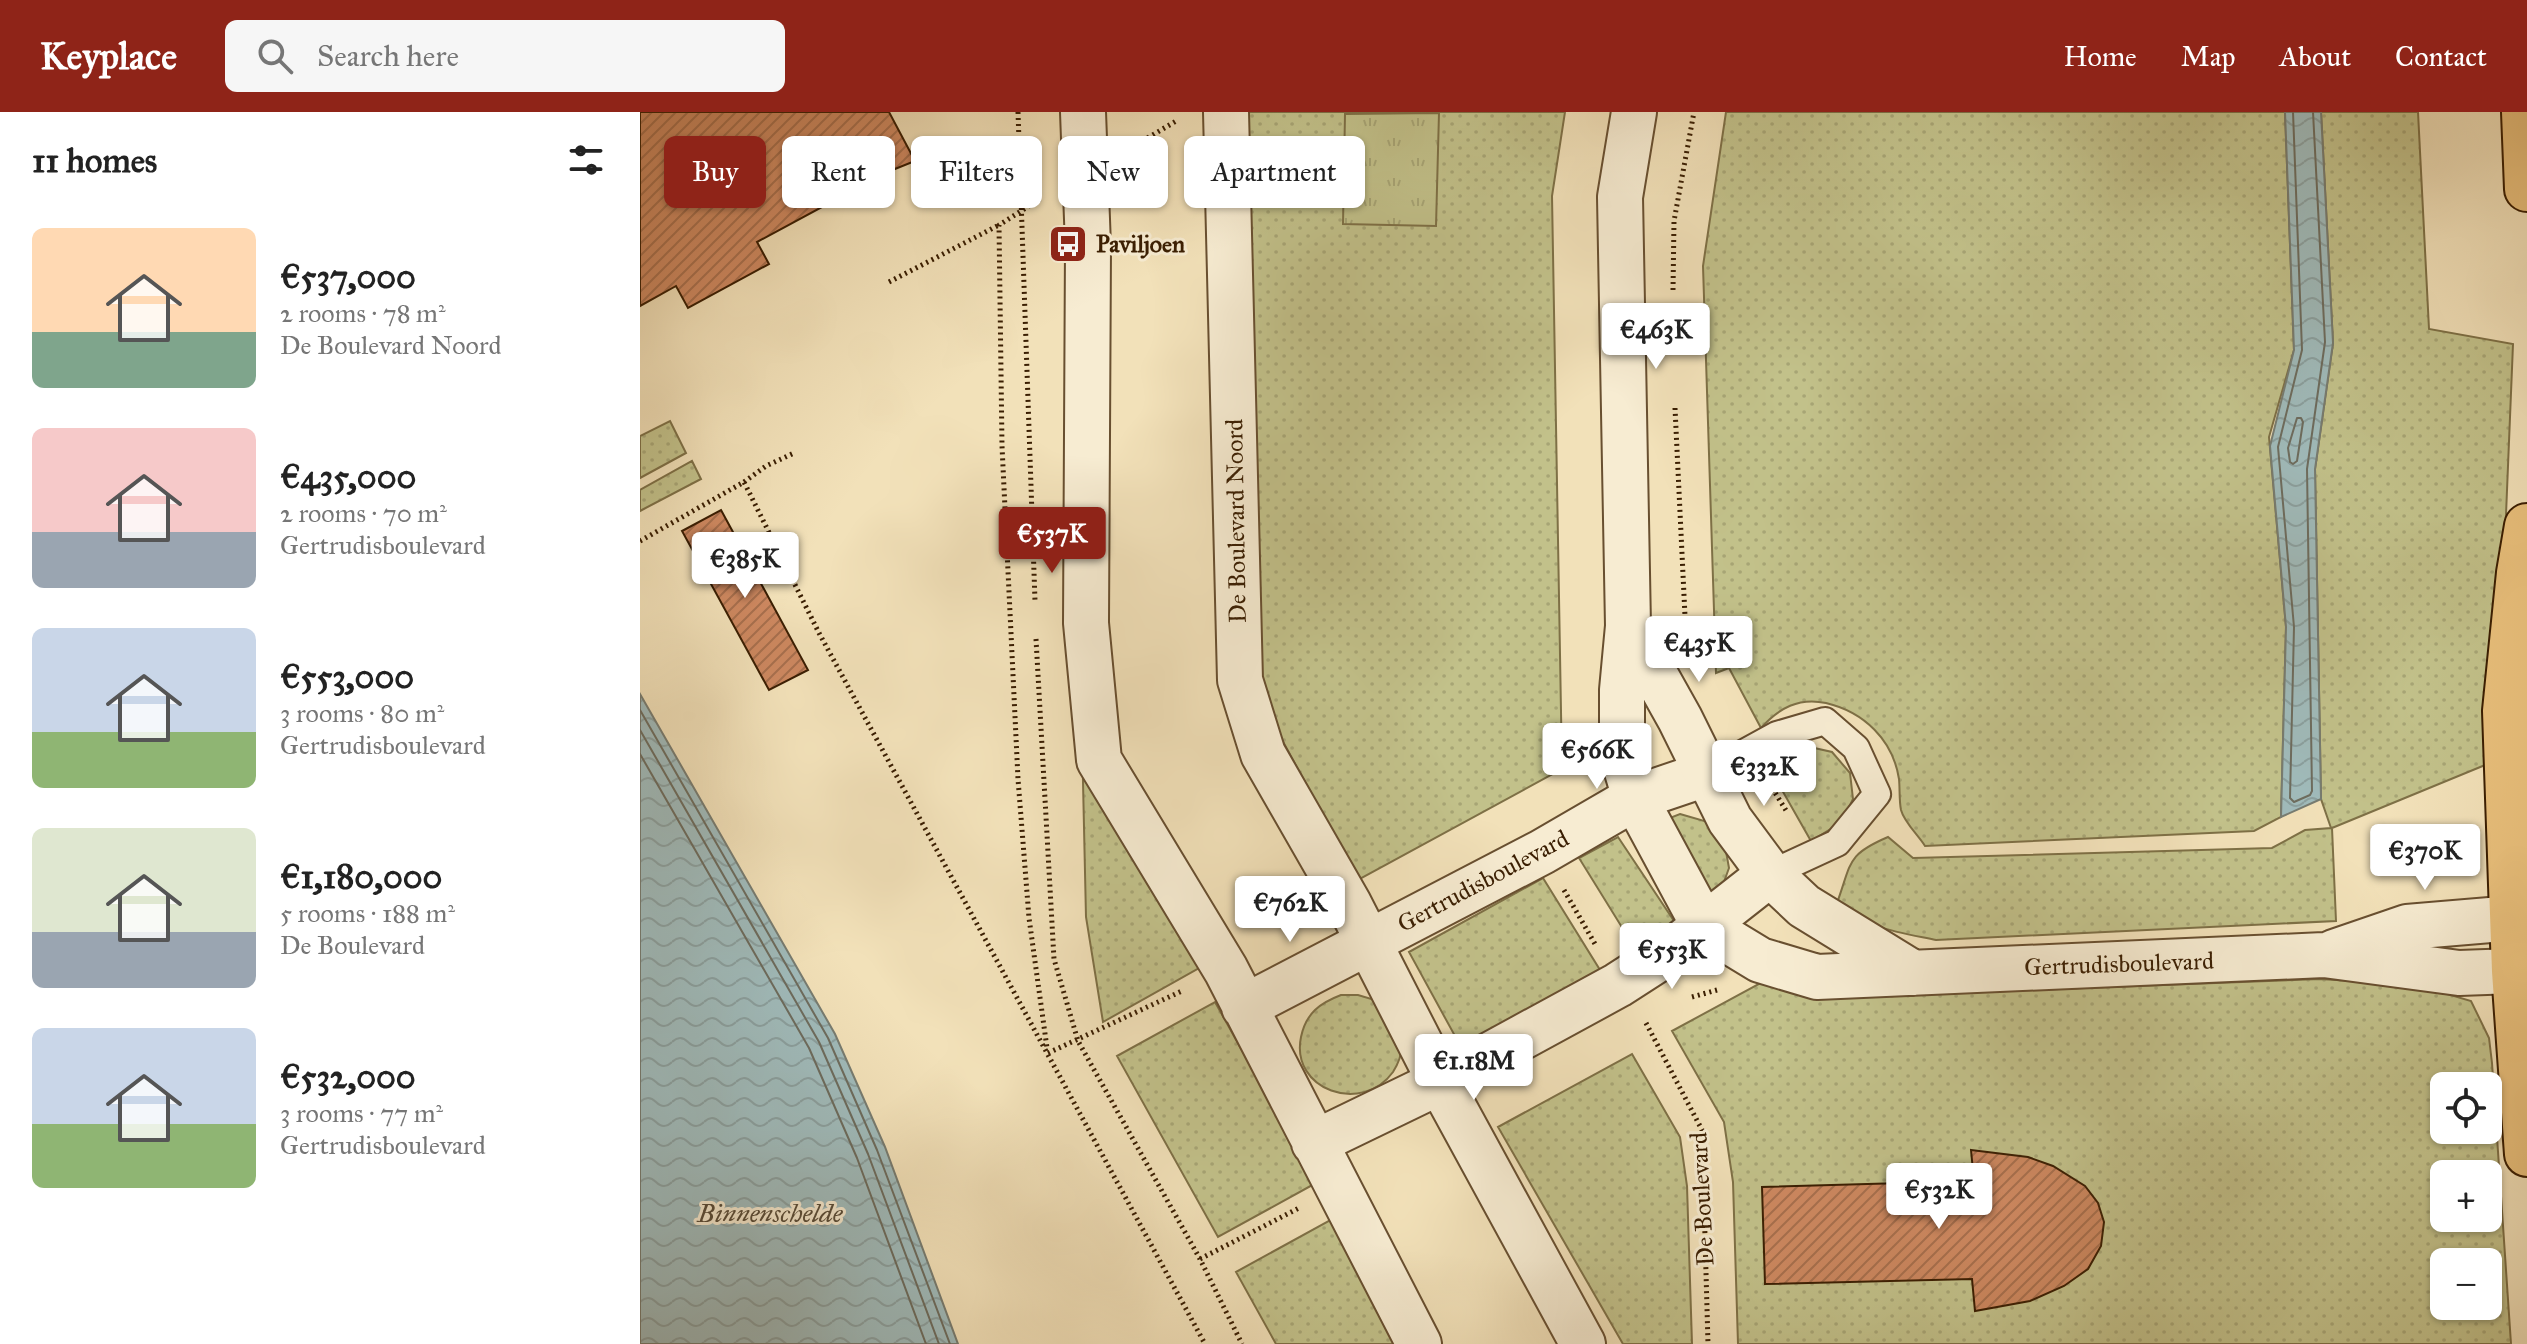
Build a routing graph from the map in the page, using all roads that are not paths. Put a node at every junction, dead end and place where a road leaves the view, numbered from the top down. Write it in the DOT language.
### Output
graph roads {
  1 [pos="1083,112"];
  2 [pos="1226,112"];
  3 [pos="1634,112"];
  4 [pos="2524,112"];
  5 [pos="2527,189"];
  6 [pos="2527,526"];
  7 [pos="1628,626"];
  8 [pos="1706,774"];
  9 [pos="1635,798"];
  10 [pos="1770,874"];
  11 [pos="2520,921"];
  12 [pos="1358,922"];
  13 [pos="1704,926"];
  14 [pos="2324,955"];
  15 [pos="2520,968"];
  16 [pos="1913,973"];
  17 [pos="1235,988"];
  18 [pos="1440,1082"];
  19 [pos="1314,1143"];
  20 [pos="2527,1154"];
  21 [pos="1419,1344"];
  22 [pos="1583,1344"];
  1 -- 17 [label="street"];
  2 -- 12 [label="street, De Boulevard Noord"];
  3 -- 7 [label="street"];
  4 -- 5 [label="main road"];
  6 -- 11 [label="main road"];
  7 -- 8 [label="street"];
  7 -- 9 [label="street"];
  8 -- 9 [label="street, Gertrudisboulevard"];
  8 -- 10 [label="street"];
  8 -- 10 [label="lane"];
  9 -- 12 [label="street, Gertrudisboulevard"];
  9 -- 13 [label="street"];
  10 -- 13 [label="street"];
  10 -- 16 [label="street"];
  11 -- 14 [label="street, Gertrudisboulevard"];
  11 -- 15 [label="main road"];
  12 -- 17 [label="street, Gertrudisboulevard"];
  12 -- 18 [label="street"];
  13 -- 16 [label="street, Gertrudisboulevard"];
  13 -- 18 [label="street"];
  14 -- 15 [label="street, Gertrudisboulevard"];
  14 -- 16 [label="street, Gertrudisboulevard"];
  15 -- 20 [label="main road"];
  17 -- 19 [label="street"];
  18 -- 19 [label="street"];
  18 -- 22 [label="street"];
  19 -- 21 [label="street"];
}
